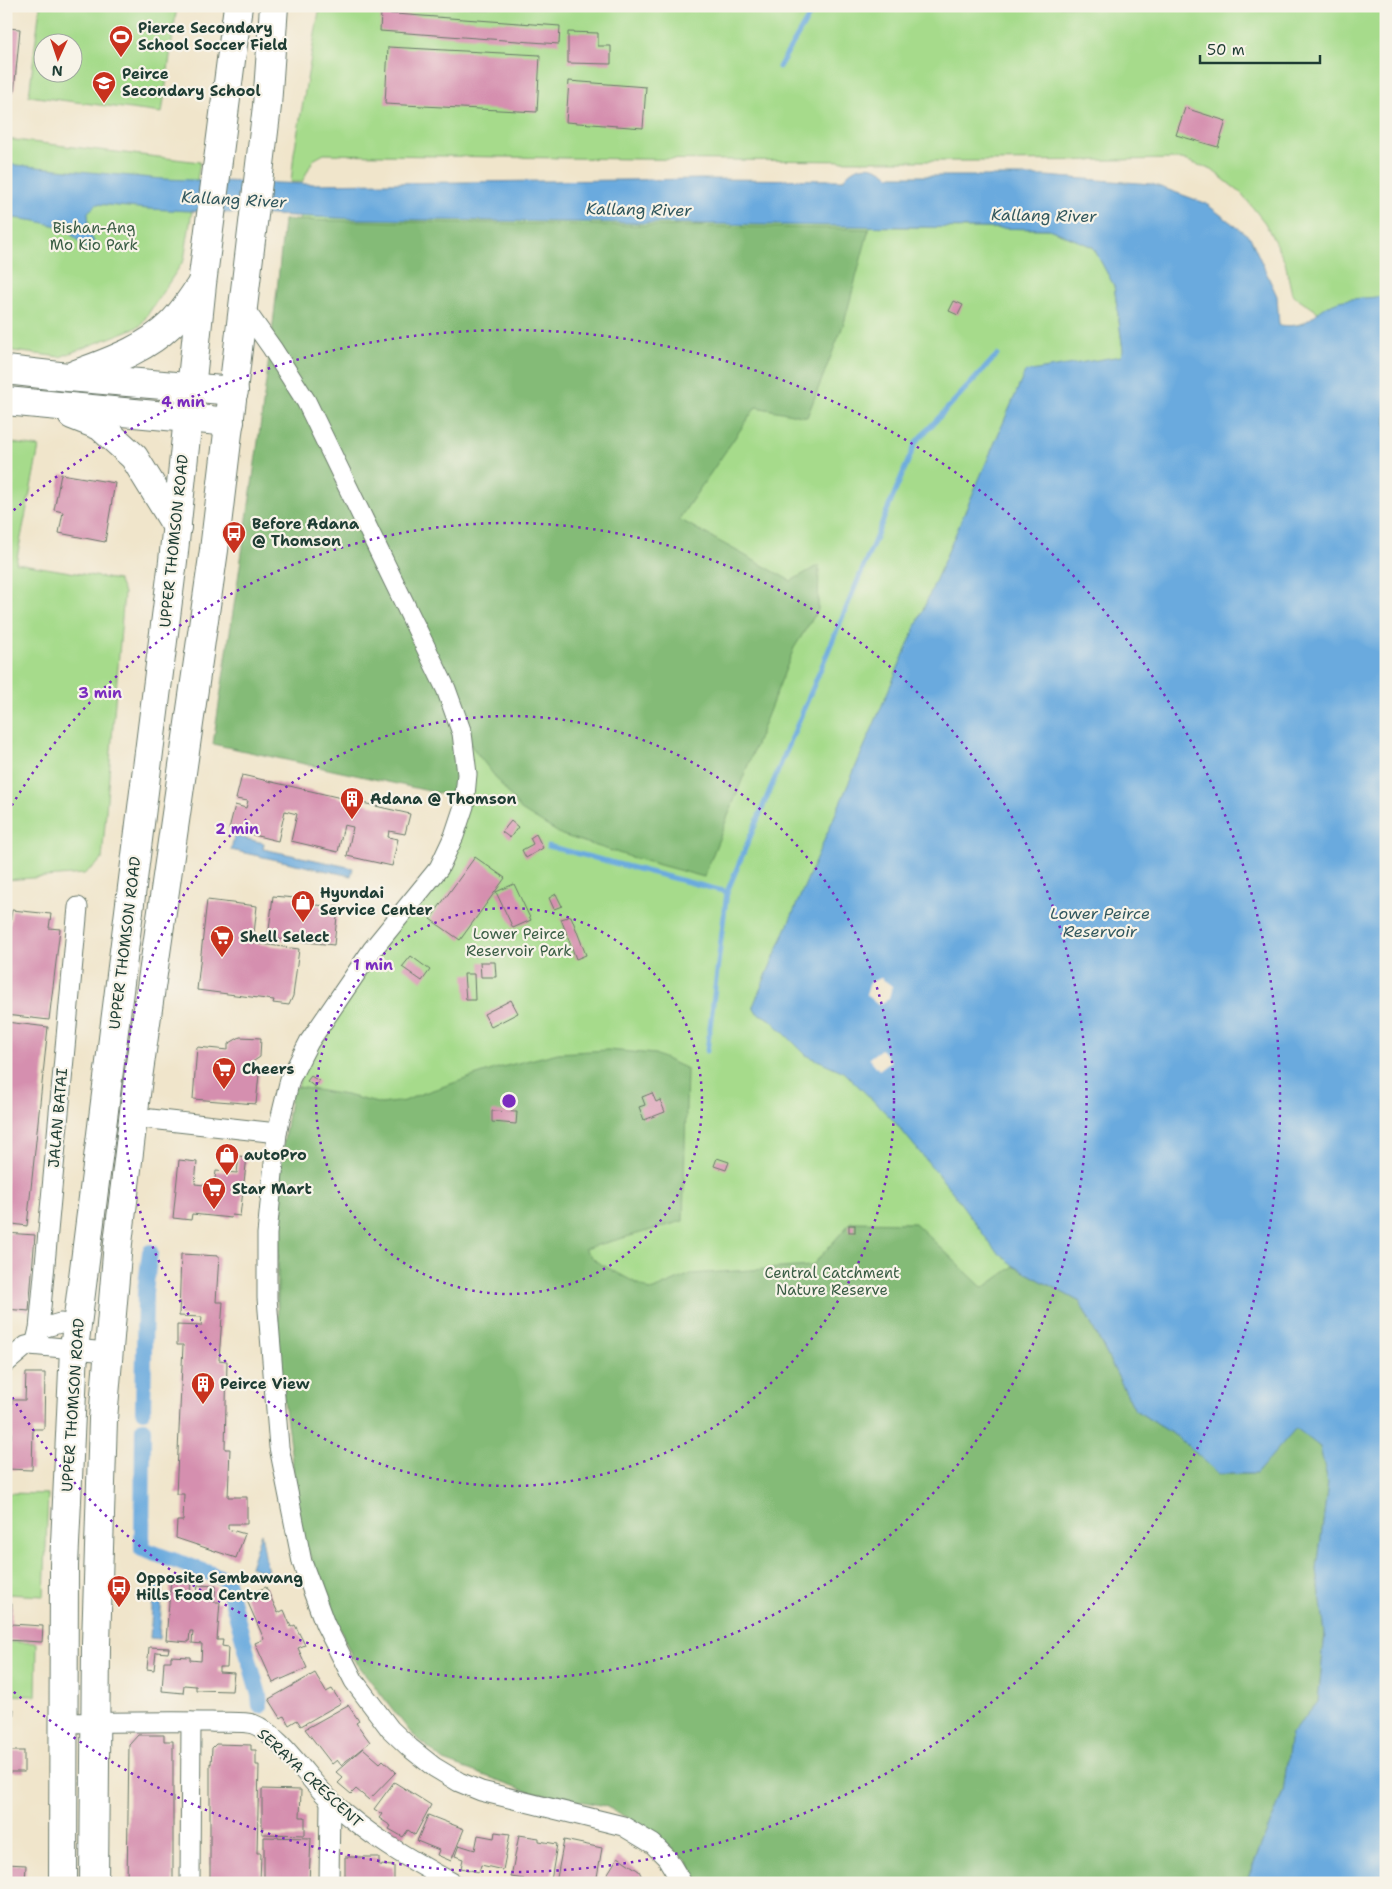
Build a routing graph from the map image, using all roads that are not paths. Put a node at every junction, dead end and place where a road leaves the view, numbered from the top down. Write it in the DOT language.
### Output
graph roads {
  1 [pos="238,6"];
  2 [pos="274,6"];
  3 [pos="202,284"];
  4 [pos="243,307"];
  5 [pos="6,370"];
  6 [pos="68,377"];
  7 [pos="191,387"];
  8 [pos="234,391"];
  9 [pos="6,401"];
  10 [pos="44,405"];
  11 [pos="188,418"];
  12 [pos="230,422"];
  13 [pos="177,527"];
  14 [pos="78,907"];
  15 [pos="133,1117"];
  16 [pos="277,1134"];
  17 [pos="37,1337"];
  18 [pos="75,1337"];
  19 [pos="107,1352"];
  20 [pos="6,1362"];
  21 [pos="95,1722"];
  22 [pos="191,1722"];
  23 [pos="63,1723"];
  24 [pos="330,1800"];
  25 [pos="63,1883"];
  26 [pos="94,1883"];
  27 [pos="190,1883"];
  28 [pos="329,1883"];
  29 [pos="453,1883"];
  30 [pos="682,1883"];
  1 -- 3 [label="main road, UPPER THOMSON ROAD"];
  2 -- 4 [label="main road, UPPER THOMSON ROAD"];
  3 -- 6 [label="main road"];
  3 -- 7 [label="main road, UPPER THOMSON ROAD"];
  4 -- 8 [label="main road, UPPER THOMSON ROAD"];
  4 -- 16 [label="street"];
  5 -- 6 [label="main road"];
  6 -- 7 [label="main road"];
  7 -- 8 [label="main road"];
  7 -- 11 [label="main road, UPPER THOMSON ROAD"];
  8 -- 12 [label="main road, UPPER THOMSON ROAD"];
  9 -- 10 [label="main road"];
  10 -- 11 [label="main road"];
  10 -- 13 [label="main road"];
  11 -- 12 [label="main road"];
  11 -- 13 [label="main road, UPPER THOMSON ROAD"];
  12 -- 15 [label="main road, UPPER THOMSON ROAD"];
  13 -- 18 [label="main road, UPPER THOMSON ROAD"];
  14 -- 17 [label="street, JALAN BATAI"];
  15 -- 16 [label="street"];
  15 -- 19 [label="main road, UPPER THOMSON ROAD"];
  16 -- 30 [label="street"];
  17 -- 18 [label="street"];
  17 -- 20 [label="street"];
  18 -- 19 [label="street"];
  18 -- 23 [label="main road, UPPER THOMSON ROAD"];
  19 -- 21 [label="main road, UPPER THOMSON ROAD"];
  21 -- 22 [label="street, SERAYA CRESCENT"];
  21 -- 23 [label="street, SERAYA CRESCENT"];
  21 -- 26 [label="main road, UPPER THOMSON ROAD"];
  22 -- 24 [label="street, SERAYA CRESCENT"];
  22 -- 27 [label="street"];
  23 -- 25 [label="main road, UPPER THOMSON ROAD"];
  24 -- 28 [label="street"];
  24 -- 29 [label="street, SERAYA CRESCENT"];
}
